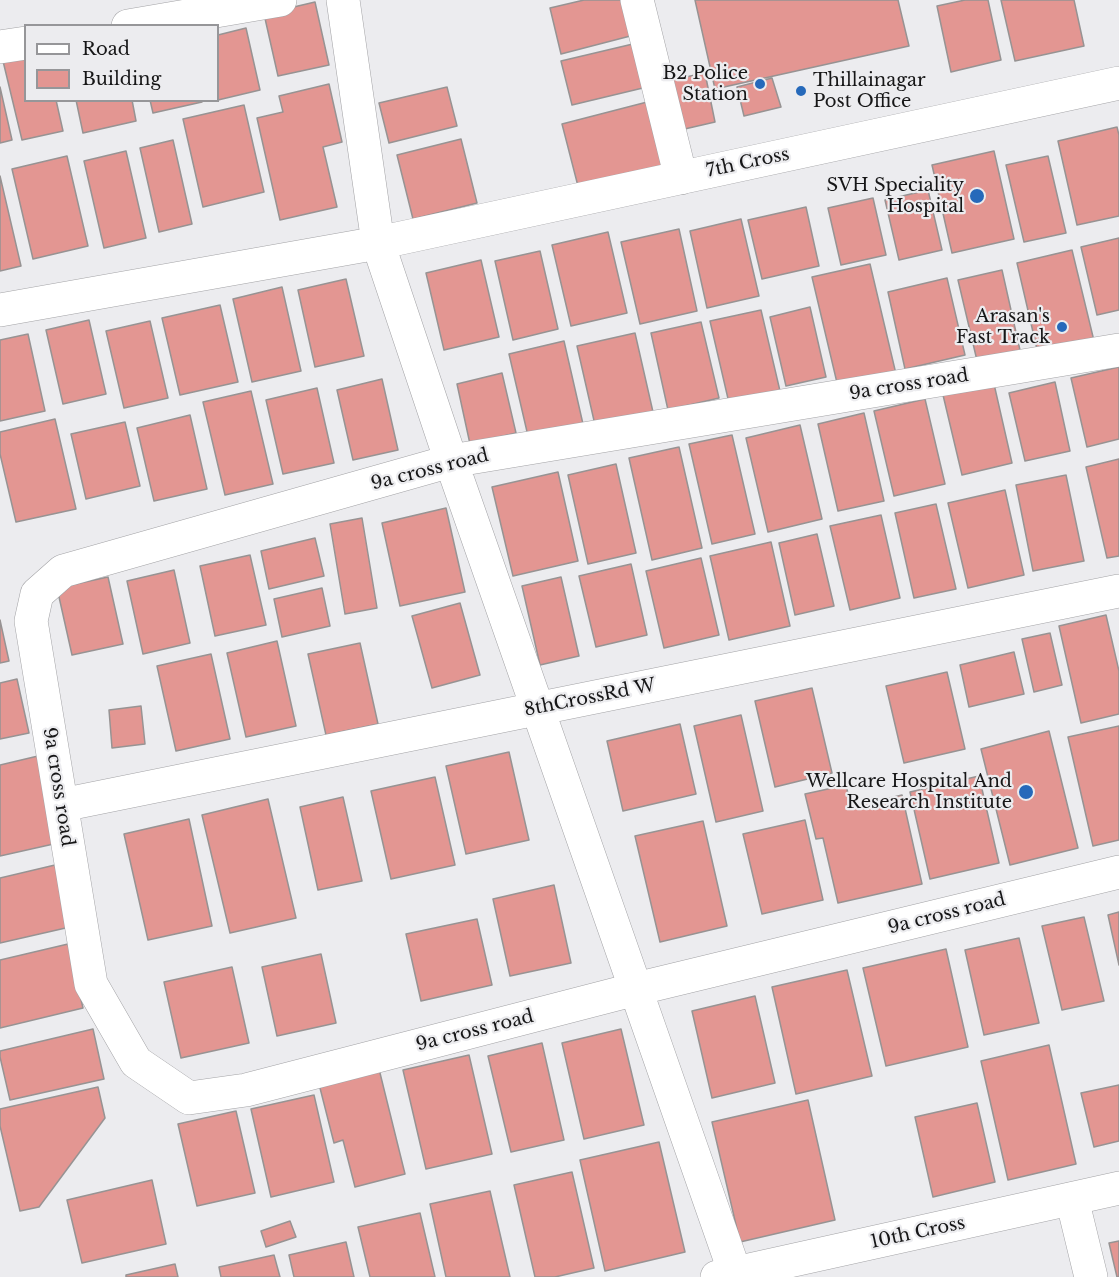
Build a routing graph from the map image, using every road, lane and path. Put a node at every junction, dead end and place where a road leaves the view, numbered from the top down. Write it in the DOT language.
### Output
graph roads {
  1 [pos="280,0"];
  2 [pos="344,0"];
  3 [pos="637,0"];
  4 [pos="140,24"];
  5 [pos="24,43"];
  6 [pos="0,47"];
  7 [pos="1119,84"];
  8 [pos="681,178"];
  9 [pos="378,243"];
  10 [pos="0,310"];
  11 [pos="1119,350"];
  12 [pos="451,461"];
  13 [pos="1119,591"];
  14 [pos="537,708"];
  15 [pos="62,805"];
  16 [pos="1119,872"];
  17 [pos="636,989"];
  18 [pos="1119,1188"];
  19 [pos="1072,1199"];
  20 [pos="726,1275"];
  21 [pos="1091,1277"];
  1 -- 4 [label="street"];
  2 -- 9 [label="street"];
  3 -- 8 [label="street"];
  5 -- 6 [label="street"];
  7 -- 8 [label="street, 7th Cross"];
  8 -- 9 [label="street, 7th Cross"];
  9 -- 10 [label="street, 7th Cross"];
  9 -- 12 [label="street"];
  11 -- 12 [label="street, 9a cross road"];
  12 -- 14 [label="street"];
  12 -- 15 [label="street, 9a cross road"];
  13 -- 14 [label="street, 8thCrossRd W"];
  14 -- 15 [label="street, 8thCrossRd W"];
  14 -- 17 [label="street"];
  15 -- 17 [label="street, 9a cross road"];
  16 -- 17 [label="street, 9a cross road"];
  17 -- 20 [label="street"];
  18 -- 19 [label="street, 10th Cross"];
  19 -- 20 [label="street, 10th Cross"];
  19 -- 21 [label="street"];
}
